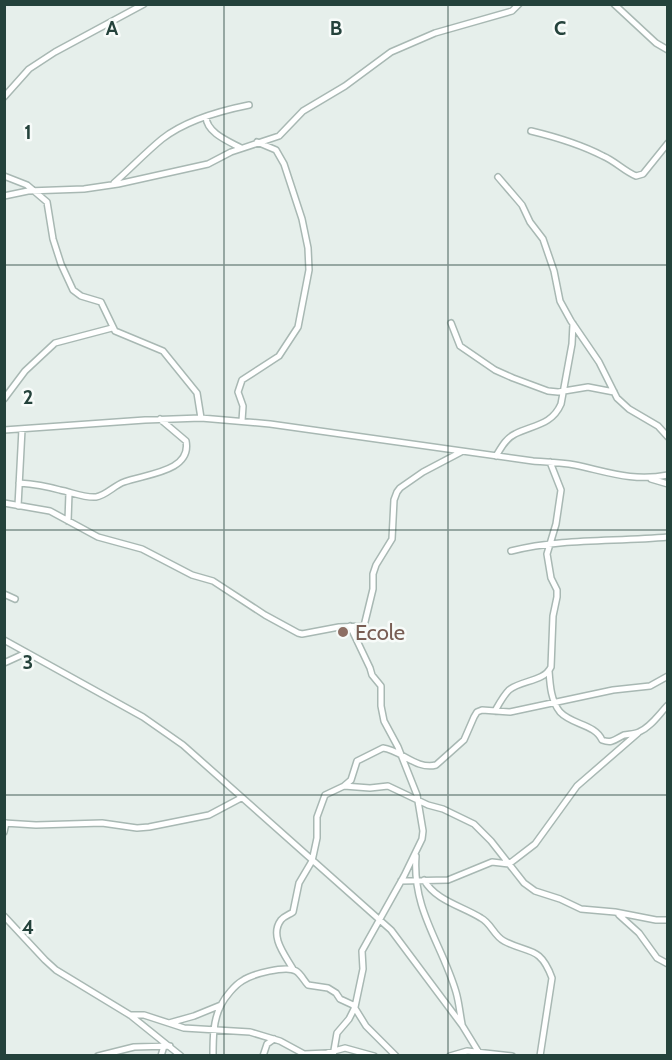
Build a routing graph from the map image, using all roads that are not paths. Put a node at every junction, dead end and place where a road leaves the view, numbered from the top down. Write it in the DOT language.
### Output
graph roads {
  1 [pos="144,4"];
  2 [pos="519,4"];
  3 [pos="614,4"];
  4 [pos="668,50"];
  5 [pos="4,97"];
  6 [pos="249,105"];
  7 [pos="206,117"];
  8 [pos="531,131"];
  9 [pos="257,142"];
  10 [pos="668,143"];
  11 [pos="241,148"];
  12 [pos="4,176"];
  13 [pos="498,177"];
  14 [pos="113,184"];
  15 [pos="36,191"];
  16 [pos="4,196"];
  17 [pos="451,323"];
  18 [pos="573,324"];
  19 [pos="112,328"];
  20 [pos="563,391"];
  21 [pos="614,392"];
  22 [pos="4,399"];
  23 [pos="201,418"];
  24 [pos="160,419"];
  25 [pos="242,421"];
  26 [pos="21,429"];
  27 [pos="4,430"];
  28 [pos="668,437"];
  29 [pos="462,451"];
  30 [pos="496,456"];
  31 [pos="550,462"];
  32 [pos="668,475"];
  33 [pos="650,478"];
  34 [pos="19,483"];
  35 [pos="668,484"];
  36 [pos="69,493"];
  37 [pos="4,502"];
  38 [pos="18,506"];
  39 [pos="68,521"];
  40 [pos="668,537"];
  41 [pos="550,543"];
  42 [pos="511,551"];
  43 [pos="4,594"];
  44 [pos="15,599"];
  45 [pos="350,626"];
  46 [pos="4,640"];
  47 [pos="26,653"];
  48 [pos="4,663"];
  49 [pos="549,671"];
  50 [pos="668,676"];
  51 [pos="554,703"];
  52 [pos="668,705"];
  53 [pos="495,711"];
  54 [pos="638,733"];
  55 [pos="400,754"];
  56 [pos="344,786"];
  57 [pos="241,798"];
  58 [pos="418,800"];
  59 [pos="5,823"];
  60 [pos="4,832"];
  61 [pos="417,851"];
  62 [pos="312,861"];
  63 [pos="509,864"];
  64 [pos="424,880"];
  65 [pos="401,881"];
  66 [pos="416,881"];
  67 [pos="615,912"];
  68 [pos="5,916"];
  69 [pos="668,920"];
  70 [pos="380,921"];
  71 [pos="668,964"];
  72 [pos="293,969"];
  73 [pos="221,1005"];
  74 [pos="355,1007"];
  75 [pos="130,1015"];
  76 [pos="167,1023"];
  77 [pos="462,1025"];
  78 [pos="214,1031"];
  79 [pos="274,1039"];
  80 [pos="167,1046"];
  81 [pos="334,1053"];
  82 [pos="480,1054"];
  83 [pos="395,1055"];
  84 [pos="98,1056"];
  85 [pos="161,1056"];
  86 [pos="181,1056"];
  87 [pos="213,1056"];
  88 [pos="263,1056"];
  89 [pos="374,1056"];
  90 [pos="401,1056"];
  91 [pos="450,1056"];
  92 [pos="512,1056"];
  93 [pos="540,1056"];
  1 -- 5 [label="street"];
  2 -- 9 [label="street"];
  3 -- 4 [label="street"];
  6 -- 7 [label="street"];
  7 -- 11 [label="street"];
  7 -- 14 [label="street"];
  8 -- 10 [label="street"];
  9 -- 11 [label="street"];
  9 -- 25 [label="street"];
  11 -- 14 [label="street"];
  12 -- 15 [label="street"];
  13 -- 18 [label="street"];
  14 -- 15 [label="street"];
  15 -- 16 [label="street"];
  15 -- 19 [label="street"];
  17 -- 20 [label="street"];
  18 -- 20 [label="street"];
  18 -- 21 [label="street"];
  19 -- 22 [label="street"];
  19 -- 23 [label="street"];
  20 -- 21 [label="street"];
  20 -- 30 [label="street"];
  21 -- 28 [label="street"];
  23 -- 24 [label="street"];
  23 -- 25 [label="street"];
  24 -- 26 [label="street"];
  24 -- 36 [label="street"];
  25 -- 29 [label="street"];
  26 -- 27 [label="street"];
  26 -- 34 [label="street"];
  29 -- 30 [label="street"];
  29 -- 45 [label="street"];
  30 -- 31 [label="street"];
  31 -- 33 [label="street"];
  31 -- 41 [label="street"];
  32 -- 33 [label="street"];
  33 -- 35 [label="street"];
  34 -- 36 [label="street"];
  34 -- 38 [label="street"];
  36 -- 39 [label="street"];
  37 -- 38 [label="street"];
  38 -- 39 [label="street"];
  39 -- 45 [label="street"];
  40 -- 41 [label="street"];
  41 -- 42 [label="street"];
  41 -- 49 [label="street"];
  43 -- 44 [label="street"];
  45 -- 55 [label="street"];
  46 -- 47 [label="street"];
  47 -- 48 [label="street"];
  47 -- 57 [label="street"];
  49 -- 51 [label="street"];
  49 -- 53 [label="street"];
  50 -- 51 [label="street"];
  51 -- 53 [label="street"];
  51 -- 54 [label="street"];
  52 -- 54 [label="street"];
  53 -- 55 [label="street"];
  54 -- 63 [label="street"];
  55 -- 56 [label="street"];
  55 -- 58 [label="street"];
  56 -- 58 [label="street"];
  56 -- 62 [label="street"];
  57 -- 59 [label="street"];
  57 -- 62 [label="street"];
  58 -- 61 [label="street"];
  58 -- 63 [label="street"];
  59 -- 60 [label="street"];
  61 -- 65 [label="street"];
  61 -- 66 [label="street"];
  62 -- 70 [label="street"];
  62 -- 72 [label="street"];
  63 -- 64 [label="street"];
  63 -- 67 [label="street"];
  64 -- 66 [label="street"];
  64 -- 93 [label="street"];
  65 -- 66 [label="street"];
  65 -- 70 [label="street"];
  66 -- 77 [label="street"];
  67 -- 69 [label="street"];
  67 -- 71 [label="street"];
  68 -- 75 [label="street"];
  70 -- 74 [label="street"];
  70 -- 77 [label="street"];
  72 -- 73 [label="street"];
  72 -- 74 [label="street"];
  73 -- 76 [label="street"];
  73 -- 78 [label="street"];
  74 -- 81 [label="street"];
  74 -- 83 [label="street"];
  75 -- 76 [label="street"];
  75 -- 80 [label="street"];
  76 -- 78 [label="street"];
  77 -- 82 [label="street"];
  78 -- 79 [label="street"];
  78 -- 87 [label="street"];
  79 -- 81 [label="street"];
  79 -- 88 [label="street"];
  80 -- 84 [label="street"];
  80 -- 85 [label="street"];
  80 -- 86 [label="street"];
  81 -- 89 [label="street"];
  82 -- 91 [label="street"];
  82 -- 92 [label="street"];
  83 -- 90 [label="street"];
}
